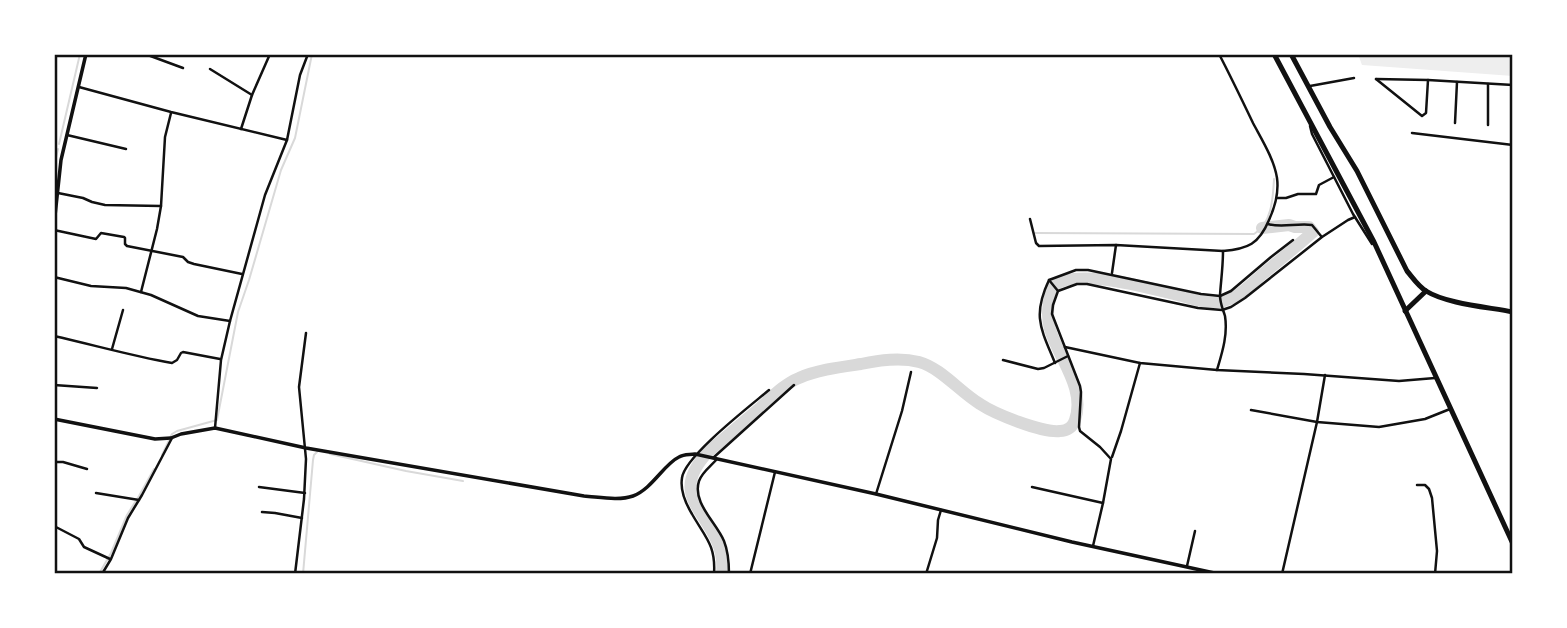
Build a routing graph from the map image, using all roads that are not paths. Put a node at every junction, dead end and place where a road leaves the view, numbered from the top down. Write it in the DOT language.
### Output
graph roads {
  1 [pos="86,54"];
  2 [pos="145,54"];
  3 [pos="270,54"];
  4 [pos="308,54"];
  5 [pos="1274,54"];
  6 [pos="1291,54"];
  7 [pos="1221,55"];
  8 [pos="183,68"];
  9 [pos="209,69"];
  10 [pos="1354,78"];
  11 [pos="1428,80"];
  12 [pos="1457,82"];
  13 [pos="1488,84"];
  14 [pos="1513,85"];
  15 [pos="1307,86"];
  16 [pos="79,87"];
  17 [pos="252,95"];
  18 [pos="171,112"];
  19 [pos="1307,117"];
  20 [pos="1455,123"];
  21 [pos="1488,125"];
  22 [pos="241,129"];
  23 [pos="1412,132"];
  24 [pos="67,135"];
  25 [pos="287,141"];
  26 [pos="1513,145"];
  27 [pos="126,149"];
  28 [pos="1334,177"];
  29 [pos="1340,184"];
  30 [pos="57,193"];
  31 [pos="1276,197"];
  32 [pos="161,206"];
  33 [pos="1354,216"];
  34 [pos="1030,219"];
  35 [pos="54,227"];
  36 [pos="1266,227"];
  37 [pos="1320,235"];
  38 [pos="1293,240"];
  39 [pos="1116,245"];
  40 [pos="153,250"];
  41 [pos="1223,251"];
  42 [pos="1379,255"];
  43 [pos="242,274"];
  44 [pos="1112,274"];
  45 [pos="54,277"];
  46 [pos="1050,282"];
  47 [pos="1058,291"];
  48 [pos="1426,291"];
  49 [pos="141,292"];
  50 [pos="1220,297"];
  51 [pos="1221,308"];
  52 [pos="123,310"];
  53 [pos="1405,311"];
  54 [pos="1513,312"];
  55 [pos="230,321"];
  56 [pos="306,333"];
  57 [pos="54,336"];
  58 [pos="1065,347"];
  59 [pos="112,349"];
  60 [pos="1067,357"];
  61 [pos="221,360"];
  62 [pos="1003,360"];
  63 [pos="1056,362"];
  64 [pos="1140,363"];
  65 [pos="1217,370"];
  66 [pos="911,372"];
  67 [pos="1325,375"];
  68 [pos="1435,378"];
  69 [pos="54,385"];
  70 [pos="794,385"];
  71 [pos="97,388"];
  72 [pos="769,390"];
  73 [pos="1450,409"];
  74 [pos="1251,410"];
  75 [pos="54,419"];
  76 [pos="1317,422"];
  77 [pos="215,426"];
  78 [pos="171,438"];
  79 [pos="306,448"];
  80 [pos="697,455"];
  81 [pos="713,458"];
  82 [pos="1111,459"];
  83 [pos="54,462"];
  84 [pos="87,469"];
  85 [pos="775,472"];
  86 [pos="1417,485"];
  87 [pos="1032,486"];
  88 [pos="259,487"];
  89 [pos="96,493"];
  90 [pos="305,493"];
  91 [pos="876,494"];
  92 [pos="138,500"];
  93 [pos="1104,503"];
  94 [pos="262,512"];
  95 [pos="940,512"];
  96 [pos="302,518"];
  97 [pos="54,526"];
  98 [pos="1195,531"];
  99 [pos="1513,544"];
  100 [pos="1093,546"];
  101 [pos="109,558"];
  102 [pos="1187,566"];
  103 [pos="102,574"];
  104 [pos="295,574"];
  105 [pos="714,574"];
  106 [pos="729,574"];
  107 [pos="750,574"];
  108 [pos="926,574"];
  109 [pos="1219,574"];
  110 [pos="1282,574"];
  111 [pos="1401,574"];
  112 [pos="1426,574"];
  113 [pos="1435,574"];
  1 -- 16 [label="street"];
  2 -- 8 [label="street"];
  3 -- 17 [label="street"];
  4 -- 25 [label="street"];
  5 -- 19 [label="highway"];
  6 -- 15 [label="highway"];
  7 -- 31 [label="street"];
  9 -- 17 [label="street"];
  10 -- 15 [label="street"];
  11 -- 11 [label="street"];
  11 -- 12 [label="street"];
  12 -- 13 [label="street"];
  12 -- 20 [label="street"];
  13 -- 14 [label="street"];
  13 -- 21 [label="street"];
  15 -- 48 [label="highway"];
  16 -- 18 [label="street"];
  16 -- 24 [label="street"];
  17 -- 22 [label="street"];
  18 -- 22 [label="street"];
  18 -- 32 [label="street"];
  19 -- 28 [label="street"];
  19 -- 29 [label="highway"];
  22 -- 25 [label="street"];
  23 -- 26 [label="street"];
  24 -- 27 [label="street"];
  24 -- 30 [label="street"];
  25 -- 43 [label="street"];
  28 -- 29 [label="street"];
  28 -- 31 [label="street"];
  29 -- 33 [label="street"];
  29 -- 42 [label="highway"];
  30 -- 32 [label="street"];
  30 -- 35 [label="street"];
  31 -- 36 [label="street"];
  32 -- 40 [label="street"];
  33 -- 37 [label="street"];
  33 -- 42 [label="street"];
  34 -- 39 [label="street"];
  35 -- 40 [label="street"];
  36 -- 37 [label="street"];
  36 -- 41 [label="street"];
  37 -- 51 [label="street"];
  38 -- 50 [label="street"];
  39 -- 41 [label="street"];
  39 -- 44 [label="street"];
  40 -- 43 [label="street"];
  40 -- 49 [label="street"];
  41 -- 50 [label="street"];
  42 -- 53 [label="highway"];
  43 -- 55 [label="street"];
  44 -- 46 [label="street"];
  44 -- 50 [label="street"];
  45 -- 49 [label="street"];
  46 -- 47 [label="street"];
  46 -- 63 [label="street"];
  47 -- 51 [label="street"];
  47 -- 58 [label="street"];
  48 -- 53 [label="highway"];
  48 -- 54 [label="highway"];
  49 -- 55 [label="street"];
  50 -- 51 [label="street"];
  51 -- 65 [label="street"];
  52 -- 59 [label="street"];
  53 -- 68 [label="highway"];
  55 -- 61 [label="street"];
  56 -- 79 [label="street"];
  57 -- 59 [label="street"];
  58 -- 60 [label="street"];
  58 -- 64 [label="street"];
  59 -- 61 [label="street"];
  60 -- 63 [label="street"];
  60 -- 82 [label="street"];
  61 -- 77 [label="street"];
  62 -- 63 [label="street"];
  64 -- 65 [label="street"];
  64 -- 82 [label="street"];
  65 -- 67 [label="street"];
  66 -- 91 [label="street"];
  67 -- 68 [label="street"];
  67 -- 76 [label="street"];
  68 -- 73 [label="highway"];
  69 -- 71 [label="street"];
  70 -- 81 [label="street"];
  72 -- 80 [label="street"];
  73 -- 76 [label="street"];
  73 -- 99 [label="highway"];
  74 -- 76 [label="street"];
  75 -- 78 [label="street"];
  76 -- 110 [label="street"];
  77 -- 78 [label="street"];
  77 -- 79 [label="street"];
  78 -- 92 [label="street"];
  79 -- 80 [label="street"];
  79 -- 90 [label="street"];
  80 -- 81 [label="street"];
  80 -- 105 [label="street"];
  81 -- 85 [label="street"];
  81 -- 106 [label="street"];
  82 -- 93 [label="street"];
  83 -- 84 [label="street"];
  85 -- 91 [label="street"];
  85 -- 107 [label="street"];
  86 -- 113 [label="street"];
  87 -- 93 [label="street"];
  88 -- 90 [label="street"];
  89 -- 92 [label="street"];
  90 -- 96 [label="street"];
  91 -- 95 [label="street"];
  92 -- 101 [label="street"];
  93 -- 100 [label="street"];
  94 -- 96 [label="street"];
  95 -- 100 [label="street"];
  95 -- 108 [label="street"];
  96 -- 104 [label="street"];
  97 -- 101 [label="street"];
  98 -- 102 [label="street"];
  100 -- 102 [label="street"];
  101 -- 103 [label="street"];
  102 -- 109 [label="street"];
  111 -- 112 [label="street"];
}
